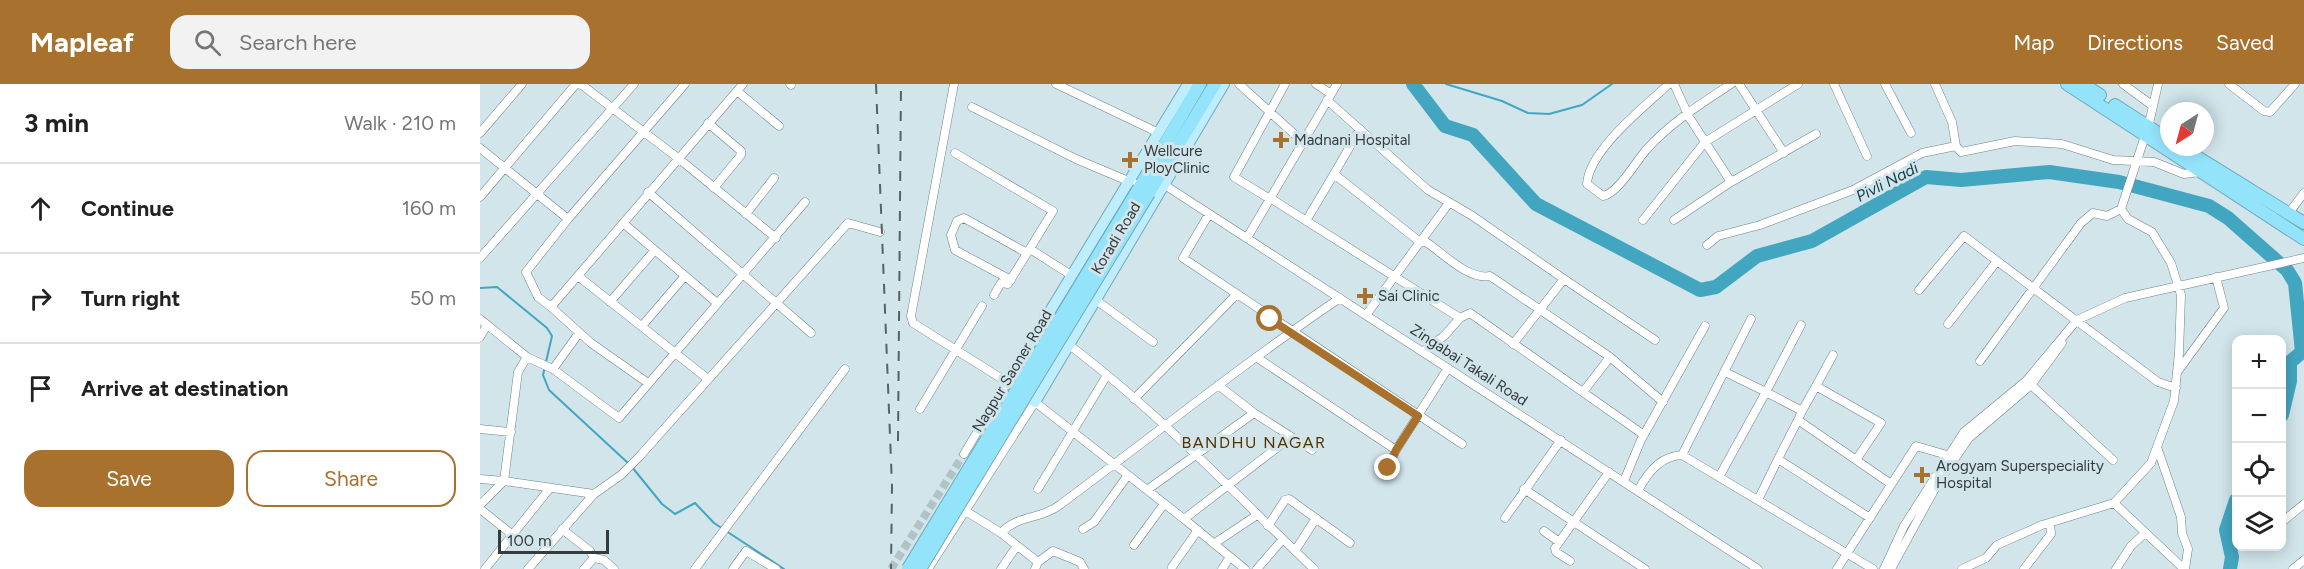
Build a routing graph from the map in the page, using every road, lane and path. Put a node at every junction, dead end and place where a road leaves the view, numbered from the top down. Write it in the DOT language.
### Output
graph roads {
  1 [pos="522,84"];
  2 [pos="579,84"];
  3 [pos="634,84"];
  4 [pos="685,84"];
  5 [pos="743,84"];
  6 [pos="954,84"];
  7 [pos="1056,84"];
  8 [pos="1188,84"];
  9 [pos="1200,84"];
  10 [pos="1215,84"];
  11 [pos="1224,84"];
  12 [pos="1239,84"];
  13 [pos="1285,84"];
  14 [pos="1316,84"];
  15 [pos="1336,84"];
  16 [pos="1731,84"];
  17 [pos="1739,84"];
  18 [pos="1798,84"];
  19 [pos="1834,84"];
  20 [pos="1885,84"];
  21 [pos="1935,84"];
  22 [pos="2067,84"];
  23 [pos="2083,84"];
  24 [pos="2123,84"];
  25 [pos="2158,84"];
  26 [pos="2229,84"];
  27 [pos="2295,84"];
  28 [pos="1675,85"];
  29 [pos="737,91"];
  30 [pos="1329,97"];
  31 [pos="2153,105"];
  32 [pos="972,107"];
  33 [pos="613,108"];
  34 [pos="1756,110"];
  35 [pos="1270,111"];
  36 [pos="1688,112"];
  37 [pos="708,123"];
  38 [pos="779,126"];
  39 [pos="1360,129"];
  40 [pos="644,131"];
  41 [pos="2147,132"];
  42 [pos="1159,133"];
  43 [pos="1911,133"];
  44 [pos="480,134"];
  45 [pos="1816,135"];
  46 [pos="2160,137"];
  47 [pos="1303,142"];
  48 [pos="1706,142"];
  49 [pos="1956,146"];
  50 [pos="480,148"];
  51 [pos="955,153"];
  52 [pos="1784,153"];
  53 [pos="1867,156"];
  54 [pos="2196,156"];
  55 [pos="678,158"];
  56 [pos="2135,163"];
  57 [pos="506,166"];
  58 [pos="2202,172"];
  59 [pos="1334,174"];
  60 [pos="1153,175"];
  61 [pos="774,178"];
  62 [pos="1731,182"];
  63 [pos="1140,187"];
  64 [pos="714,188"];
  65 [pos="648,192"];
  66 [pos="537,193"];
  67 [pos="2304,193"];
  68 [pos="480,197"];
  69 [pos="1270,199"];
  70 [pos="806,202"];
  71 [pos="1449,203"];
  72 [pos="2121,209"];
  73 [pos="746,213"];
  74 [pos="1209,214"];
  75 [pos="2289,214"];
  76 [pos="568,219"];
  77 [pos="1643,220"];
  78 [pos="1674,220"];
  79 [pos="1306,221"];
  80 [pos="623,223"];
  81 [pos="2304,223"];
  82 [pos="880,232"];
  83 [pos="776,238"];
  84 [pos="1247,238"];
  85 [pos="2304,239"];
  86 [pos="1420,242"];
  87 [pos="1707,246"];
  88 [pos="654,251"];
  89 [pos="1028,251"];
  90 [pos="480,258"];
  91 [pos="2304,258"];
  92 [pos="1997,261"];
  93 [pos="745,274"];
  94 [pos="1071,275"];
  95 [pos="578,276"];
  96 [pos="684,277"];
  97 [pos="1392,277"];
  98 [pos="2216,277"];
  99 [pos="1564,279"];
  100 [pos="1011,280"];
  101 [pos="2178,286"];
  102 [pos="2034,288"];
  103 [pos="1919,290"];
  104 [pos="994,295"];
  105 [pos="1236,295"];
  106 [pos="1340,298"];
  107 [pos="1096,300"];
  108 [pos="610,302"];
  109 [pos="777,302"];
  110 [pos="717,303"];
  111 [pos="982,306"];
  112 [pos="551,307"];
  113 [pos="1539,311"];
  114 [pos="1366,315"];
  115 [pos="1460,318"];
  116 [pos="480,319"];
  117 [pos="1752,319"];
  118 [pos="2077,320"];
  119 [pos="1948,324"];
  120 [pos="487,325"];
  121 [pos="1801,325"];
  122 [pos="642,326"];
  123 [pos="1705,326"];
  124 [pos="1290,332"];
  125 [pos="579,333"];
  126 [pos="812,333"];
  127 [pos="480,337"];
  128 [pos="1655,340"];
  129 [pos="1153,342"];
  130 [pos="1068,344"];
  131 [pos="1513,344"];
  132 [pos="957,350"];
  133 [pos="1423,351"];
  134 [pos="676,352"];
  135 [pos="1833,355"];
  136 [pos="1256,357"];
  137 [pos="1610,357"];
  138 [pos="531,359"];
  139 [pos="1980,362"];
  140 [pos="1448,368"];
  141 [pos="552,369"];
  142 [pos="845,369"];
  143 [pos="1725,372"];
  144 [pos="2177,372"];
  145 [pos="1107,375"];
  146 [pos="708,379"];
  147 [pos="1007,382"];
  148 [pos="648,383"];
  149 [pos="2029,383"];
  150 [pos="1218,385"];
  151 [pos="1816,386"];
  152 [pos="2176,388"];
  153 [pos="1583,392"];
  154 [pos="1766,392"];
  155 [pos="1134,399"];
  156 [pos="1035,402"];
  157 [pos="1664,402"];
  158 [pos="920,409"];
  159 [pos="1802,411"];
  160 [pos="1254,413"];
  161 [pos="1418,416"];
  162 [pos="1798,420"];
  163 [pos="1164,425"];
  164 [pos="480,429"];
  165 [pos="1072,431"];
  166 [pos="511,432"];
  167 [pos="1644,435"];
  168 [pos="1291,437"];
  169 [pos="1561,440"];
  170 [pos="1462,444"];
  171 [pos="2157,447"];
  172 [pos="1312,450"];
  173 [pos="1396,450"];
  174 [pos="963,454"];
  175 [pos="1195,455"];
  176 [pos="1682,455"];
  177 [pos="1947,455"];
  178 [pos="1778,459"];
  179 [pos="1856,460"];
  180 [pos="2113,460"];
  181 [pos="1114,465"];
  182 [pos="1388,468"];
  183 [pos="1609,472"];
  184 [pos="1128,475"];
  185 [pos="1719,477"];
  186 [pos="480,479"];
  187 [pos="504,481"];
  188 [pos="1624,481"];
  189 [pos="1226,484"];
  190 [pos="1891,484"];
  191 [pos="550,488"];
  192 [pos="1038,489"];
  193 [pos="1524,489"];
  194 [pos="1147,490"];
  195 [pos="1638,491"];
  196 [pos="594,494"];
  197 [pos="1758,500"];
  198 [pos="2114,503"];
  199 [pos="1164,504"];
  200 [pos="2304,504"];
  201 [pos="480,507"];
  202 [pos="964,510"];
  203 [pos="1257,514"];
  204 [pos="1316,518"];
  205 [pos="1505,518"];
  206 [pos="1870,518"];
  207 [pos="1184,519"];
  208 [pos="2286,519"];
  209 [pos="1576,523"];
  210 [pos="2050,523"];
  211 [pos="1268,525"];
  212 [pos="562,529"];
  213 [pos="1083,529"];
  214 [pos="1198,530"];
  215 [pos="1544,531"];
  216 [pos="1001,533"];
  217 [pos="2145,533"];
  218 [pos="514,536"];
  219 [pos="1283,539"];
  220 [pos="1559,542"];
  221 [pos="1215,543"];
  222 [pos="1350,543"];
  223 [pos="1134,545"];
  224 [pos="1016,547"];
  225 [pos="1295,551"];
  226 [pos="1846,554"];
  227 [pos="1230,557"];
  228 [pos="594,558"];
  229 [pos="2304,560"];
  230 [pos="1570,561"];
  231 [pos="1037,565"];
  232 [pos="1172,567"];
  233 [pos="485,569"];
  234 [pos="528,569"];
  235 [pos="584,569"];
  236 [pos="614,569"];
  237 [pos="695,569"];
  238 [pos="733,569"];
  239 [pos="777,569"];
  240 [pos="908,569"];
  241 [pos="920,569"];
  242 [pos="928,569"];
  243 [pos="1001,569"];
  244 [pos="1084,569"];
  245 [pos="1222,569"];
  246 [pos="1245,569"];
  247 [pos="1257,569"];
  248 [pos="1314,569"];
  249 [pos="1645,569"];
  250 [pos="1758,569"];
  251 [pos="1836,569"];
  252 [pos="1873,569"];
  253 [pos="1884,569"];
  254 [pos="1891,569"];
  255 [pos="1962,569"];
  256 [pos="2024,569"];
  257 [pos="2116,569"];
  258 [pos="2185,569"];
  259 [pos="2293,569"];
  1 -- 44 [label="street"];
  2 -- 33 [label="street"];
  2 -- 57 [label="street"];
  3 -- 33 [label="street"];
  4 -- 40 [label="street"];
  5 -- 29 [label="street"];
  6 -- 132 [label="street"];
  7 -- 42 [label="street"];
  8 -- 42 [label="main road"];
  9 -- 60 [label="highway"];
  10 -- 60 [label="highway"];
  11 -- 60 [label="main road, Koradi Road"];
  12 -- 35 [label="street"];
  13 -- 35 [label="street"];
  14 -- 30 [label="street"];
  15 -- 30 [label="street"];
  16 -- 36 [label="street"];
  17 -- 34 [label="street"];
  18 -- 34 [label="street"];
  19 -- 53 [label="street"];
  20 -- 43 [label="street"];
  21 -- 49 [label="street"];
  22 -- 41 [label="highway"];
  23 -- 41 [label="highway"];
  24 -- 31 [label="street"];
  25 -- 31 [label="street"];
  26 -- 27 [label="street"];
  28 -- 36 [label="street"];
  28 -- 36 [label="street"];
  29 -- 37 [label="street"];
  29 -- 38 [label="street"];
  30 -- 39 [label="street"];
  30 -- 47 [label="street"];
  31 -- 41 [label="street"];
  32 -- 63 [label="street"];
  33 -- 40 [label="street"];
  33 -- 66 [label="street"];
  34 -- 48 [label="street"];
  34 -- 52 [label="street"];
  35 -- 47 [label="street"];
  35 -- 69 [label="street"];
  36 -- 48 [label="street"];
  37 -- 55 [label="street"];
  37 -- 64 [label="street"];
  39 -- 59 [label="street"];
  39 -- 71 [label="street"];
  40 -- 55 [label="street"];
  40 -- 76 [label="street"];
  41 -- 46 [label="highway"];
  41 -- 56 [label="street"];
  41 -- 58 [label="highway"];
  42 -- 60 [label="main road"];
  45 -- 52 [label="street"];
  47 -- 69 [label="street"];
  48 -- 62 [label="street"];
  48 -- 77 [label="street"];
  49 -- 56 [label="street"];
  49 -- 87 [label="street"];
  50 -- 57 [label="street"];
  51 -- 89 [label="street"];
  52 -- 62 [label="street"];
  54 -- 75 [label="highway"];
  55 -- 64 [label="street"];
  55 -- 65 [label="street"];
  56 -- 58 [label="street"];
  56 -- 72 [label="street"];
  57 -- 66 [label="street"];
  57 -- 68 [label="street"];
  58 -- 85 [label="highway"];
  59 -- 79 [label="street"];
  59 -- 86 [label="street"];
  60 -- 63 [label="highway, Koradi Road"];
  60 -- 63 [label="main road"];
  60 -- 74 [label="street, Zingabai Takali Road"];
  60 -- 107 [label="main road, Koradi Road"];
  61 -- 73 [label="street"];
  62 -- 78 [label="street"];
  63 -- 94 [label="main road"];
  63 -- 240 [label="highway, Nagpur Saoner Road, bridge"];
  63 -- 241 [label="highway, Nagpur Saoner Road, bridge"];
  64 -- 73 [label="street"];
  65 -- 80 [label="street"];
  65 -- 93 [label="street"];
  66 -- 76 [label="street"];
  66 -- 90 [label="street"];
  67 -- 75 [label="street"];
  69 -- 79 [label="street"];
  69 -- 84 [label="street"];
  70 -- 83 [label="street"];
  71 -- 86 [label="street"];
  71 -- 99 [label="street"];
  72 -- 101 [label="street"];
  72 -- 102 [label="street"];
  73 -- 83 [label="street"];
  74 -- 84 [label="street, Zingabai Takali Road"];
  74 -- 105 [label="street"];
  75 -- 81 [label="highway"];
  76 -- 112 [label="street"];
  79 -- 97 [label="street"];
  80 -- 88 [label="street"];
  80 -- 95 [label="street"];
  82 -- 109 [label="street"];
  83 -- 93 [label="street"];
  84 -- 106 [label="street, Zingabai Takali Road"];
  86 -- 97 [label="street"];
  86 -- 113 [label="street"];
  88 -- 96 [label="street"];
  88 -- 108 [label="street"];
  89 -- 94 [label="street"];
  89 -- 100 [label="street"];
  89 -- 100 [label="street"];
  91 -- 98 [label="street"];
  92 -- 102 [label="street"];
  92 -- 103 [label="street"];
  92 -- 119 [label="street"];
  93 -- 109 [label="street"];
  93 -- 110 [label="street"];
  94 -- 147 [label="main road"];
  95 -- 108 [label="street"];
  95 -- 112 [label="street"];
  96 -- 110 [label="street"];
  96 -- 122 [label="street"];
  97 -- 114 [label="street"];
  97 -- 115 [label="street"];
  98 -- 101 [label="street"];
  98 -- 144 [label="street"];
  99 -- 113 [label="street"];
  99 -- 128 [label="street"];
  100 -- 104 [label="street"];
  101 -- 118 [label="street"];
  101 -- 144 [label="street"];
  102 -- 118 [label="street"];
  102 -- 139 [label="street"];
  105 -- 124 [label="street"];
  105 -- 155 [label="street"];
  106 -- 114 [label="street, Zingabai Takali Road"];
  106 -- 124 [label="street"];
  107 -- 129 [label="street"];
  107 -- 130 [label="main road, Koradi Road"];
  108 -- 122 [label="street"];
  109 -- 126 [label="street"];
  109 -- 146 [label="street"];
  110 -- 134 [label="street"];
  111 -- 132 [label="street"];
  112 -- 125 [label="street"];
  113 -- 131 [label="street"];
  113 -- 137 [label="street"];
  114 -- 133 [label="street, Zingabai Takali Road"];
  115 -- 131 [label="street"];
  115 -- 133 [label="street"];
  116 -- 120 [label="street"];
  117 -- 143 [label="street"];
  118 -- 149 [label="street"];
  118 -- 152 [label="street"];
  120 -- 127 [label="street"];
  120 -- 138 [label="street"];
  121 -- 154 [label="street"];
  122 -- 134 [label="street"];
  123 -- 157 [label="street"];
  124 -- 136 [label="street"];
  124 -- 161 [label="street"];
  125 -- 141 [label="street"];
  125 -- 148 [label="street"];
  130 -- 145 [label="street"];
  130 -- 156 [label="main road, Koradi Road"];
  131 -- 153 [label="street"];
  132 -- 147 [label="street"];
  132 -- 158 [label="street"];
  133 -- 140 [label="street, Zingabai Takali Road"];
  134 -- 146 [label="street"];
  134 -- 148 [label="street"];
  135 -- 151 [label="street"];
  136 -- 150 [label="street"];
  136 -- 173 [label="street"];
  137 -- 153 [label="street"];
  137 -- 157 [label="street"];
  138 -- 141 [label="street"];
  138 -- 166 [label="street"];
  140 -- 161 [label="street"];
  140 -- 169 [label="street, Zingabai Takali Road"];
  141 -- 148 [label="street"];
  142 -- 237 [label="street"];
  143 -- 154 [label="street"];
  143 -- 176 [label="street"];
  144 -- 152 [label="street"];
  145 -- 155 [label="street"];
  145 -- 165 [label="street"];
  146 -- 196 [label="street"];
  147 -- 156 [label="main road"];
  147 -- 174 [label="street"];
  149 -- 177 [label="street"];
  149 -- 180 [label="street"];
  149 -- 254 [label="street"];
  150 -- 160 [label="street"];
  150 -- 163 [label="street"];
  151 -- 159 [label="street"];
  151 -- 179 [label="street"];
  152 -- 171 [label="street"];
  153 -- 167 [label="street"];
  154 -- 159 [label="street"];
  154 -- 185 [label="street"];
  155 -- 163 [label="street"];
  156 -- 165 [label="street"];
  156 -- 202 [label="street"];
  157 -- 167 [label="street"];
  159 -- 162 [label="street"];
  160 -- 168 [label="street"];
  160 -- 175 [label="street"];
  161 -- 170 [label="street"];
  161 -- 173 [label="street"];
  162 -- 178 [label="street"];
  162 -- 179 [label="street"];
  163 -- 175 [label="street"];
  163 -- 181 [label="street"];
  164 -- 166 [label="street"];
  165 -- 181 [label="street"];
  165 -- 192 [label="street"];
  166 -- 187 [label="street"];
  167 -- 188 [label="street"];
  168 -- 172 [label="street"];
  168 -- 189 [label="street"];
  169 -- 183 [label="street, Zingabai Takali Road"];
  169 -- 193 [label="street"];
  171 -- 198 [label="street"];
  171 -- 258 [label="street"];
  173 -- 182 [label="street"];
  175 -- 189 [label="street"];
  175 -- 194 [label="street"];
  176 -- 185 [label="street"];
  176 -- 195 [label="street"];
  177 -- 190 [label="street"];
  177 -- 253 [label="street"];
  178 -- 197 [label="street"];
  178 -- 206 [label="street"];
  179 -- 190 [label="street"];
  181 -- 184 [label="street"];
  181 -- 216 [label="street"];
  183 -- 188 [label="street, Zingabai Takali Road"];
  183 -- 209 [label="street"];
  184 -- 194 [label="street"];
  184 -- 213 [label="street"];
  185 -- 197 [label="street"];
  186 -- 187 [label="street"];
  187 -- 191 [label="street"];
  187 -- 201 [label="street"];
  188 -- 195 [label="street, Zingabai Takali Road"];
  189 -- 203 [label="street"];
  189 -- 207 [label="street"];
  190 -- 206 [label="street"];
  191 -- 196 [label="street"];
  191 -- 218 [label="street"];
  193 -- 205 [label="street"];
  193 -- 209 [label="street"];
  194 -- 199 [label="street"];
  195 -- 250 [label="street, Zingabai Takali Road"];
  196 -- 212 [label="street"];
  197 -- 226 [label="street"];
  198 -- 210 [label="street"];
  198 -- 217 [label="street"];
  199 -- 207 [label="street"];
  199 -- 223 [label="street"];
  200 -- 208 [label="street"];
  201 -- 218 [label="street"];
  202 -- 216 [label="street"];
  202 -- 242 [label="street"];
  203 -- 211 [label="street"];
  203 -- 221 [label="street"];
  204 -- 211 [label="street"];
  204 -- 222 [label="street"];
  204 -- 225 [label="street"];
  206 -- 226 [label="street"];
  207 -- 214 [label="street"];
  209 -- 220 [label="street"];
  209 -- 249 [label="street"];
  210 -- 255 [label="street"];
  210 -- 256 [label="street"];
  211 -- 219 [label="street"];
  212 -- 228 [label="street"];
  212 -- 234 [label="street"];
  214 -- 221 [label="street"];
  214 -- 232 [label="street"];
  215 -- 220 [label="street"];
  216 -- 224 [label="street"];
  217 -- 257 [label="street"];
  217 -- 258 [label="street"];
  218 -- 233 [label="street"];
  219 -- 225 [label="street"];
  219 -- 247 [label="street"];
  220 -- 230 [label="street"];
  221 -- 227 [label="street"];
  224 -- 231 [label="street"];
  224 -- 243 [label="street"];
  225 -- 248 [label="street"];
  226 -- 251 [label="street"];
  226 -- 252 [label="street"];
  227 -- 245 [label="street"];
  227 -- 246 [label="street"];
  228 -- 235 [label="street"];
  228 -- 236 [label="street"];
  229 -- 259 [label="street"];
  231 -- 244 [label="street"];
  238 -- 239 [label="street"];
}
